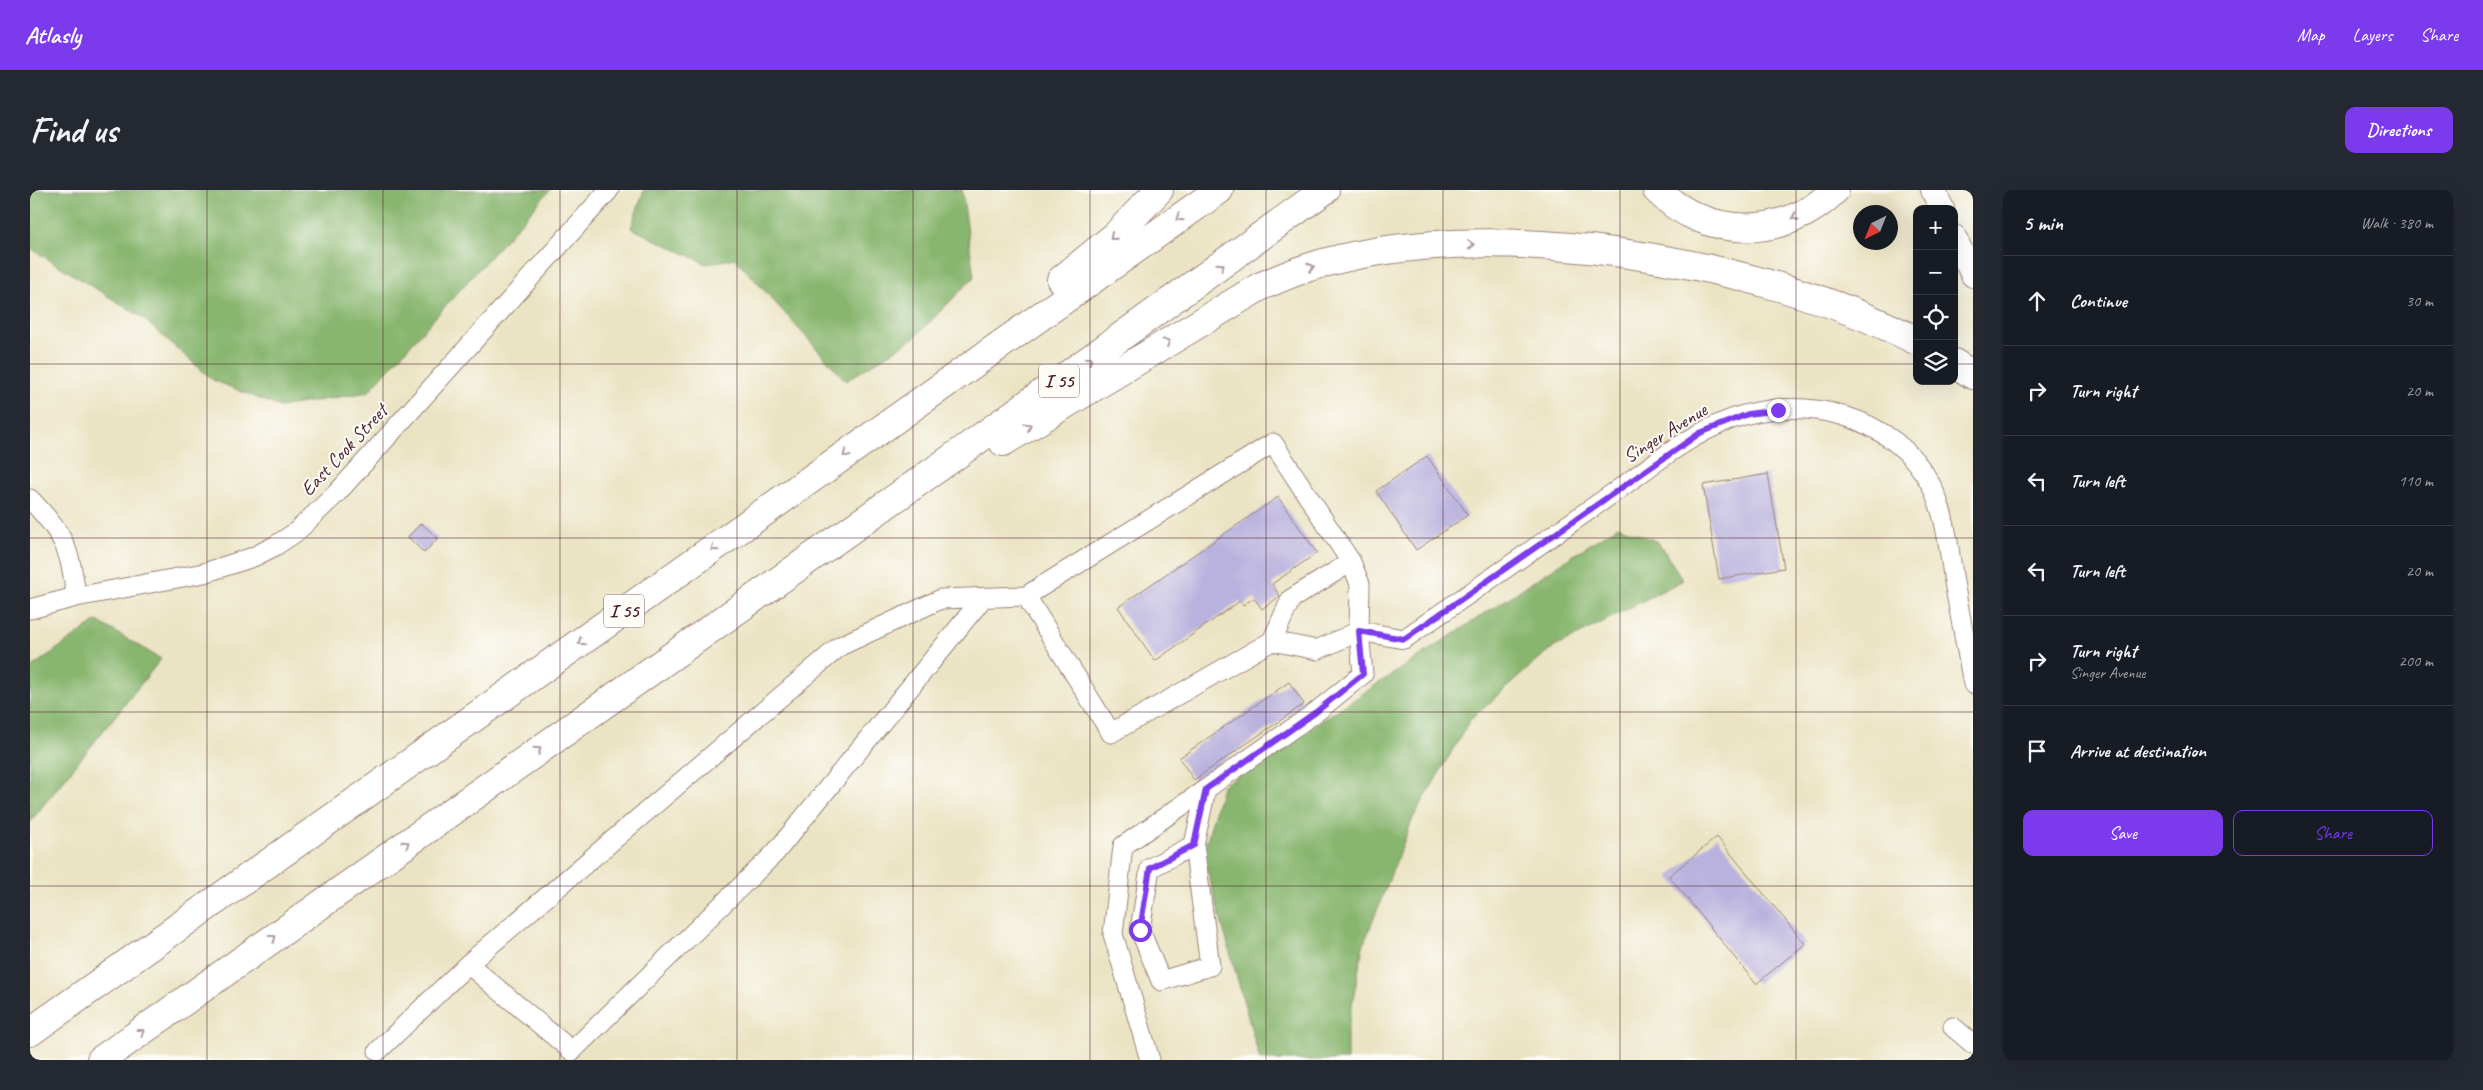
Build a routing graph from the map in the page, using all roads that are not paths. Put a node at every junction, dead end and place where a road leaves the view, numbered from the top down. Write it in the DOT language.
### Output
graph roads {
  1 [pos="609,190"];
  2 [pos="1160,190"];
  3 [pos="1219,190"];
  4 [pos="1324,190"];
  5 [pos="1656,190"];
  6 [pos="1835,190"];
  7 [pos="1933,190"];
  8 [pos="1940,205"];
  9 [pos="1958,245"];
  10 [pos="1973,275"];
  11 [pos="1915,340"];
  12 [pos="1958,365"];
  13 [pos="1973,374"];
  14 [pos="881,429"];
  15 [pos="30,499"];
  16 [pos="1351,562"];
  17 [pos="792,570"];
  18 [pos="1026,596"];
  19 [pos="76,597"];
  20 [pos="983,598"];
  21 [pos="30,609"];
  22 [pos="1359,631"];
  23 [pos="1272,641"];
  24 [pos="1973,684"];
  25 [pos="1206,789"];
  26 [pos="1194,845"];
  27 [pos="468,964"];
  28 [pos="1952,1027"];
  29 [pos="30,1032"];
  30 [pos="1973,1044"];
  31 [pos="378,1051"];
  32 [pos="569,1056"];
  33 [pos="101,1060"];
  34 [pos="1150,1060"];
  1 -- 19 [label="street, East Cook Street"];
  2 -- 14 [label="highway, one-way"];
  3 -- 14 [label="highway, I 55, one-way"];
  17 -- 4 [label="highway, I 55, one-way"];
  6 -- 5 [label="highway, one-way"];
  7 -- 8 [label="main road"];
  9 -- 10 [label="main road"];
  17 -- 11 [label="highway, one-way"];
  12 -- 13 [label="highway"];
  14 -- 29 [label="highway, I 55, one-way"];
  15 -- 19 [label="street"];
  16 -- 18 [label="street"];
  16 -- 22 [label="street"];
  16 -- 23 [label="street"];
  33 -- 17 [label="highway, I 55, one-way"];
  18 -- 20 [label="street"];
  18 -- 23 [label="street"];
  19 -- 21 [label="street, East Cook Street"];
  20 -- 27 [label="street"];
  20 -- 32 [label="street"];
  22 -- 23 [label="street"];
  22 -- 24 [label="street, Singer Avenue"];
  22 -- 25 [label="street"];
  25 -- 26 [label="street"];
  25 -- 34 [label="street"];
  26 -- 26 [label="street"];
  27 -- 31 [label="street"];
  27 -- 32 [label="street"];
  28 -- 30 [label="street"];
}
